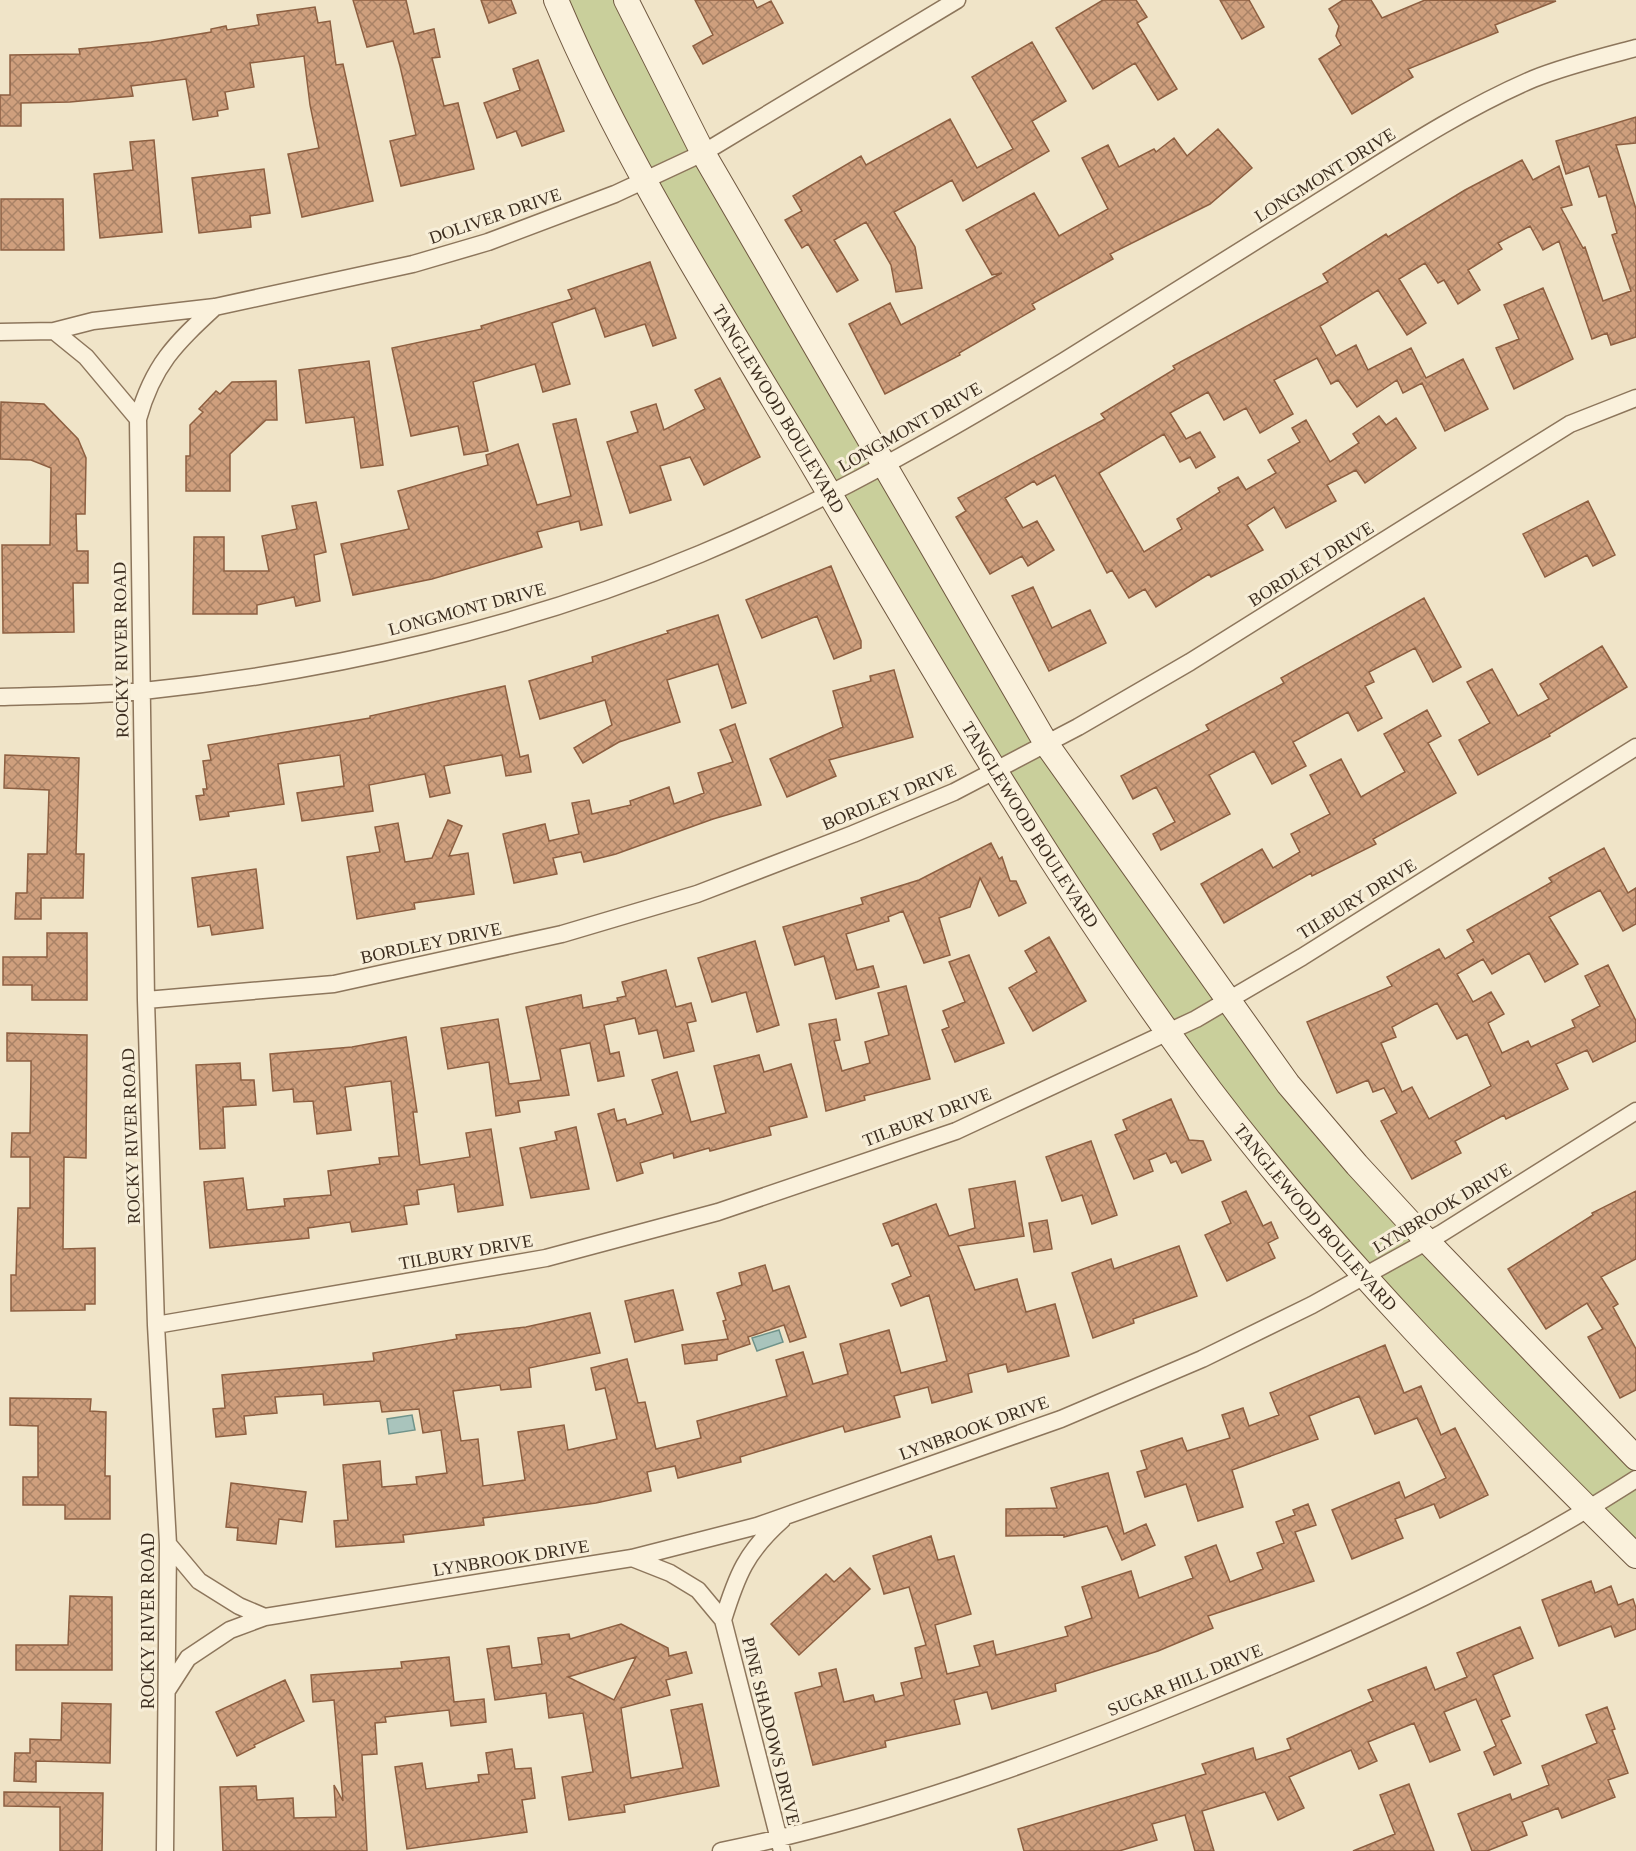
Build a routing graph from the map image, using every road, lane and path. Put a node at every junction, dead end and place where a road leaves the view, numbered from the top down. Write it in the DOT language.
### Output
graph roads {
  1 [pos="556,0"];
  2 [pos="626,0"];
  3 [pos="957,0"];
  4 [pos="1636,48"];
  5 [pos="703,153"];
  6 [pos="645,181"];
  7 [pos="215,307"];
  8 [pos="54,331"];
  9 [pos="0,332"];
  10 [pos="1636,398"];
  11 [pos="138,419"];
  12 [pos="884,467"];
  13 [pos="830,495"];
  14 [pos="141,692"];
  15 [pos="0,697"];
  16 [pos="1047,745"];
  17 [pos="1636,747"];
  18 [pos="994,772"];
  19 [pos="146,1000"];
  20 [pos="1227,1001"];
  21 [pos="1169,1033"];
  22 [pos="1636,1111"];
  23 [pos="1427,1241"];
  24 [pos="1363,1277"];
  25 [pos="156,1325"];
  26 [pos="1636,1458"];
  27 [pos="1636,1479"];
  28 [pos="1589,1509"];
  29 [pos="787,1515"];
  30 [pos="168,1544"];
  31 [pos="1636,1556"];
  32 [pos="632,1558"];
  33 [pos="265,1617"];
  34 [pos="723,1620"];
  35 [pos="168,1689"];
  36 [pos="780,1845"];
  37 [pos="165,1851"];
  38 [pos="721,1851"];
  1 -- 6 [label="street, TANGLEWOOD BOULEVARD"];
  2 -- 5 [label="street"];
  3 -- 5 [label="street, DOLIVER DRIVE"];
  4 -- 12 [label="street, LONGMONT DRIVE"];
  5 -- 6 [label="street, DOLIVER DRIVE"];
  5 -- 12 [label="street"];
  6 -- 7 [label="street, DOLIVER DRIVE"];
  6 -- 13 [label="street, TANGLEWOOD BOULEVARD"];
  7 -- 8 [label="street, DOLIVER DRIVE"];
  7 -- 11 [label="street, ROCKY RIVER ROAD"];
  8 -- 9 [label="street, DOLIVER DRIVE"];
  8 -- 11 [label="street"];
  10 -- 16 [label="street, BORDLEY DRIVE"];
  11 -- 14 [label="street, ROCKY RIVER ROAD"];
  12 -- 13 [label="street, LONGMONT DRIVE"];
  12 -- 16 [label="street"];
  13 -- 14 [label="street, LONGMONT DRIVE"];
  13 -- 18 [label="street, TANGLEWOOD BOULEVARD"];
  14 -- 15 [label="street, LONGMONT DRIVE"];
  14 -- 19 [label="street, ROCKY RIVER ROAD"];
  16 -- 18 [label="street, BORDLEY DRIVE"];
  16 -- 20 [label="street"];
  17 -- 20 [label="street, TILBURY DRIVE"];
  18 -- 19 [label="street, BORDLEY DRIVE"];
  18 -- 21 [label="street, TANGLEWOOD BOULEVARD"];
  19 -- 25 [label="street, ROCKY RIVER ROAD"];
  20 -- 21 [label="street, TILBURY DRIVE"];
  20 -- 23 [label="street"];
  21 -- 24 [label="street, TANGLEWOOD BOULEVARD"];
  21 -- 25 [label="street, TILBURY DRIVE"];
  22 -- 23 [label="street, LYNBROOK DRIVE"];
  23 -- 24 [label="street, LYNBROOK DRIVE"];
  23 -- 26 [label="street"];
  24 -- 28 [label="street, TANGLEWOOD BOULEVARD"];
  24 -- 29 [label="street, LYNBROOK DRIVE"];
  25 -- 30 [label="street, ROCKY RIVER ROAD"];
  27 -- 28 [label="street, SUGAR HILL DRIVE"];
  28 -- 31 [label="street, TANGLEWOOD BOULEVARD"];
  28 -- 36 [label="street, SUGAR HILL DRIVE"];
  29 -- 32 [label="street, LYNBROOK DRIVE"];
  29 -- 34 [label="street, PINE SHADOWS DRIVE"];
  30 -- 33 [label="street"];
  30 -- 35 [label="street, ROCKY RIVER ROAD"];
  32 -- 33 [label="street, LYNBROOK DRIVE"];
  32 -- 34 [label="street, PINE SHADOWS DRIVE"];
  33 -- 35 [label="street, LYNBROOK DRIVE"];
  34 -- 36 [label="street, PINE SHADOWS DRIVE"];
  35 -- 37 [label="street, ROCKY RIVER ROAD"];
  36 -- 38 [label="street, SUGAR HILL DRIVE"];
}
